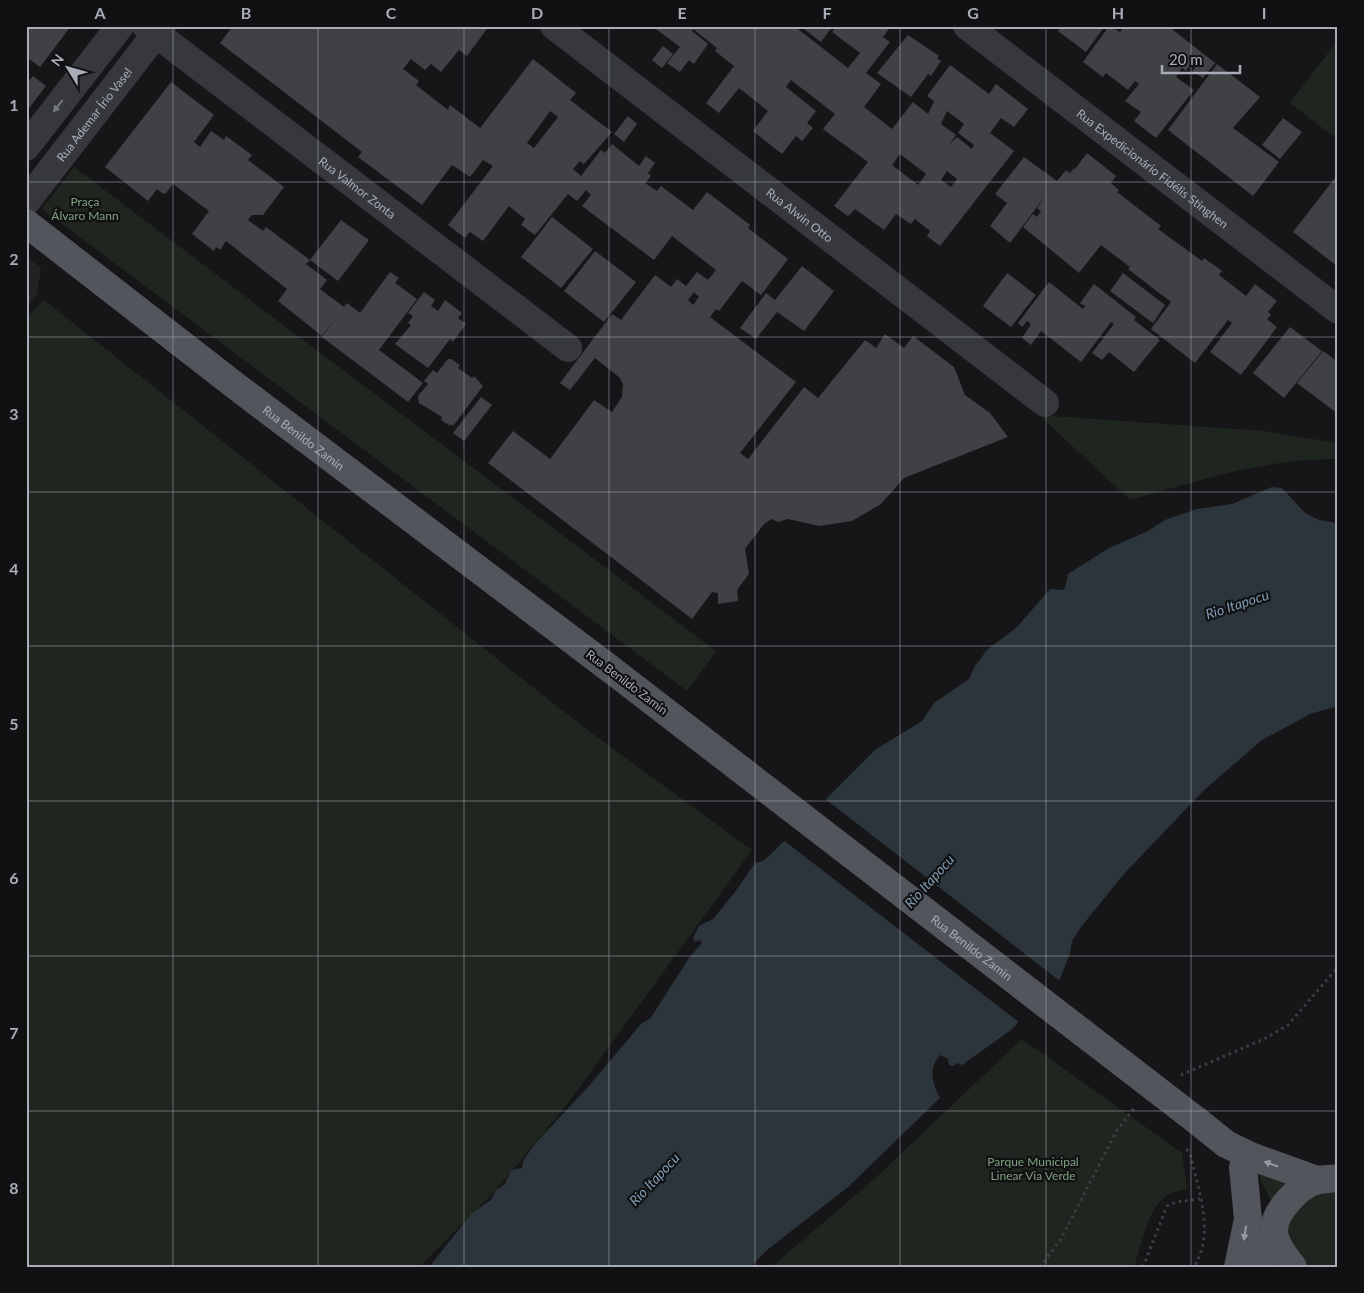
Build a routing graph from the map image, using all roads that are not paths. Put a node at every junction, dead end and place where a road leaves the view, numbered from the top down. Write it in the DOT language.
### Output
graph roads {
  1 [pos="120,26"];
  2 [pos="554,26"];
  3 [pos="967,26"];
  4 [pos="155,29"];
  5 [pos="26,147"];
  6 [pos="26,202"];
  7 [pos="26,223"];
  8 [pos="1338,310"];
  9 [pos="568,348"];
  10 [pos="1045,403"];
  11 [pos="1226,1144"];
  12 [pos="1243,1167"];
  13 [pos="1330,1177"];
  14 [pos="1275,1228"];
  15 [pos="1238,1267"];
  16 [pos="1256,1267"];
  17 [pos="1293,1267"];
  1 -- 5 [label="street, one-way"];
  2 -- 10 [label="street, Rua Alwin Otto"];
  3 -- 8 [label="street, Rua Expedicionário Fidélis Stinghen"];
  4 -- 6 [label="street, Rua Ademar Írio Vasel"];
  4 -- 9 [label="street, Rua Valmor Zonta"];
  7 -- 11 [label="main road, Rua Benildo Zamin, bridge"];
  11 -- 12 [label="main road, Rua Benildo Zamin"];
  13 -- 11 [label="main road, Rua Benildo Zamin, one-way"];
  12 -- 14 [label="main road, Rua Benildo Zamin"];
  12 -- 15 [label="main road, one-way"];
  13 -- 14 [label="main road"];
  14 -- 16 [label="main road"];
  14 -- 17 [label="main road, Rua Benildo Zamin"];
}
